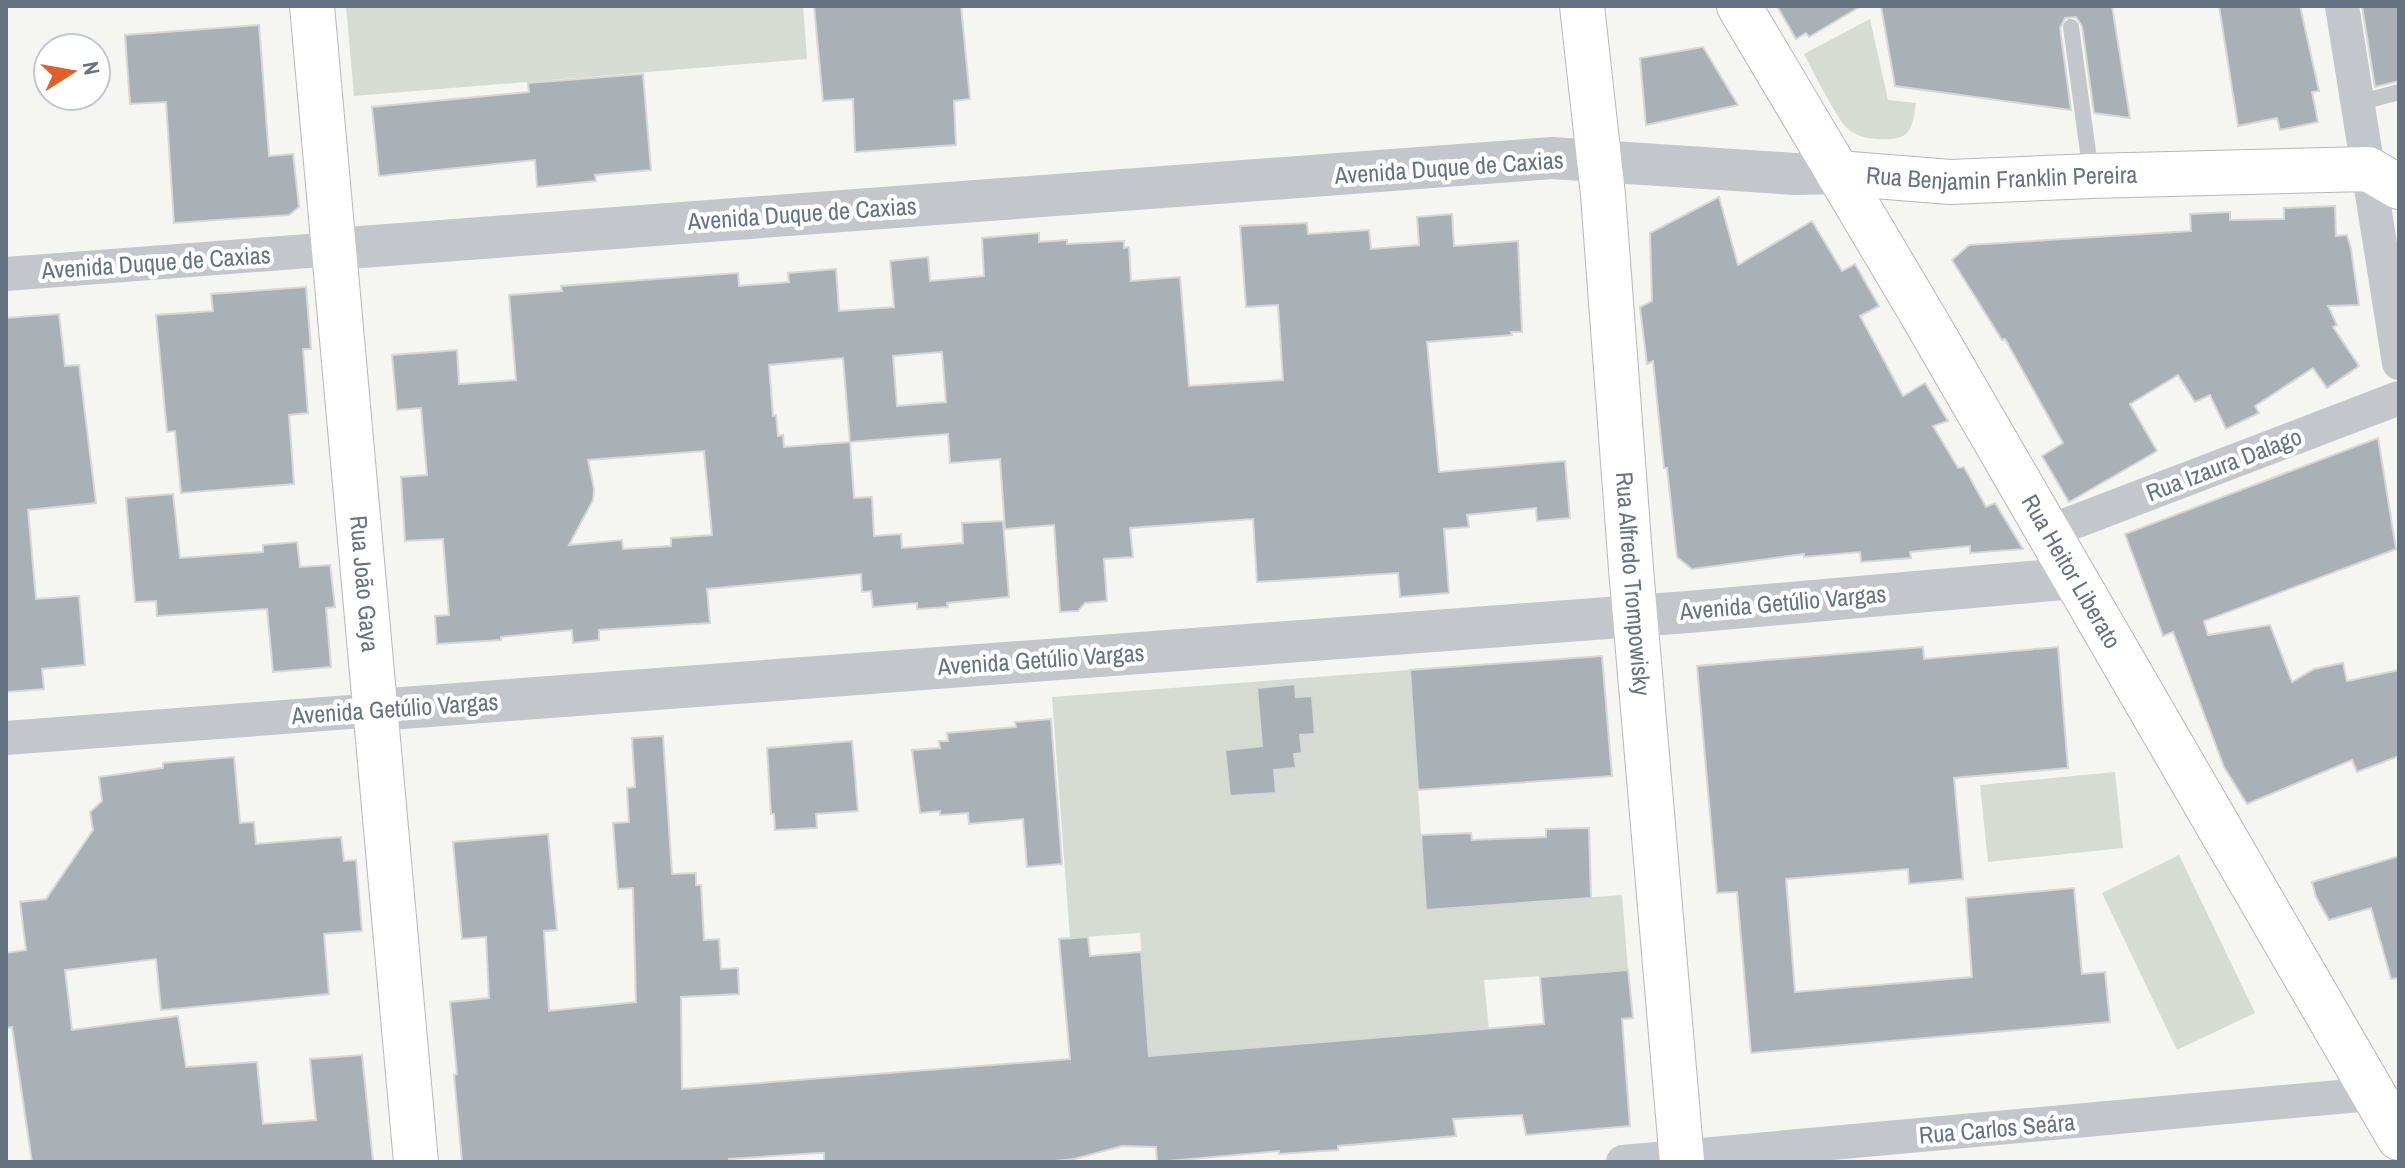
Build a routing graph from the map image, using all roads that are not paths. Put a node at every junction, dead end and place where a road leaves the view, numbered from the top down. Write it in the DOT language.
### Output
graph roads {
  1 [pos="312,6"];
  2 [pos="1582,6"];
  3 [pos="1739,6"];
  4 [pos="2342,6"];
  5 [pos="2071,27"];
  6 [pos="2399,92"];
  7 [pos="2358,103"];
  8 [pos="1599,161"];
  9 [pos="1838,173"];
  10 [pos="2091,176"];
  11 [pos="2384,178"];
  12 [pos="334,249"];
  13 [pos="6,274"];
  14 [pos="2399,363"];
  15 [pos="2399,398"];
  16 [pos="2048,532"];
  17 [pos="2075,578"];
  18 [pos="1635,615"];
  19 [pos="376,710"];
  20 [pos="6,738"];
  21 [pos="2371,1094"];
  22 [pos="2399,1138"];
  23 [pos="1681,1160"];
  24 [pos="416,1162"];
  25 [pos="1623,1162"];
  1 -- 12 [label="main road, Rua João Gaya"];
  2 -- 8 [label="main road, Rua Alfredo Trompowisky"];
  3 -- 9 [label="main road, Rua Heitor Liberato"];
  4 -- 7 [label="street"];
  5 -- 10 [label="lane"];
  6 -- 7 [label="lane"];
  7 -- 11 [label="street"];
  8 -- 9 [label="street, Rua Benjamin Franklin Pereira"];
  8 -- 12 [label="street, Avenida Duque de Caxias"];
  8 -- 18 [label="main road, Rua Alfredo Trompowisky"];
  9 -- 10 [label="main road, Rua Benjamin Franklin Pereira"];
  9 -- 16 [label="main road, Rua Heitor Liberato"];
  10 -- 11 [label="main road, Rua Benjamin Franklin Pereira"];
  11 -- 14 [label="street"];
  12 -- 13 [label="street, Avenida Duque de Caxias"];
  12 -- 19 [label="main road, Rua João Gaya"];
  15 -- 16 [label="street, Rua Izaura Dalago"];
  16 -- 17 [label="main road, Rua Heitor Liberato"];
  17 -- 18 [label="street, Avenida Getúlio Vargas"];
  17 -- 21 [label="main road, Rua Heitor Liberato"];
  18 -- 19 [label="street, Avenida Getúlio Vargas"];
  18 -- 23 [label="main road, Rua Alfredo Trompowisky"];
  19 -- 20 [label="street, Avenida Getúlio Vargas"];
  19 -- 24 [label="main road, Rua João Gaya"];
  21 -- 22 [label="main road, Rua Heitor Liberato"];
  21 -- 23 [label="street, Rua Carlos Seára"];
  23 -- 25 [label="street, Rua Carlos Seára"];
}
